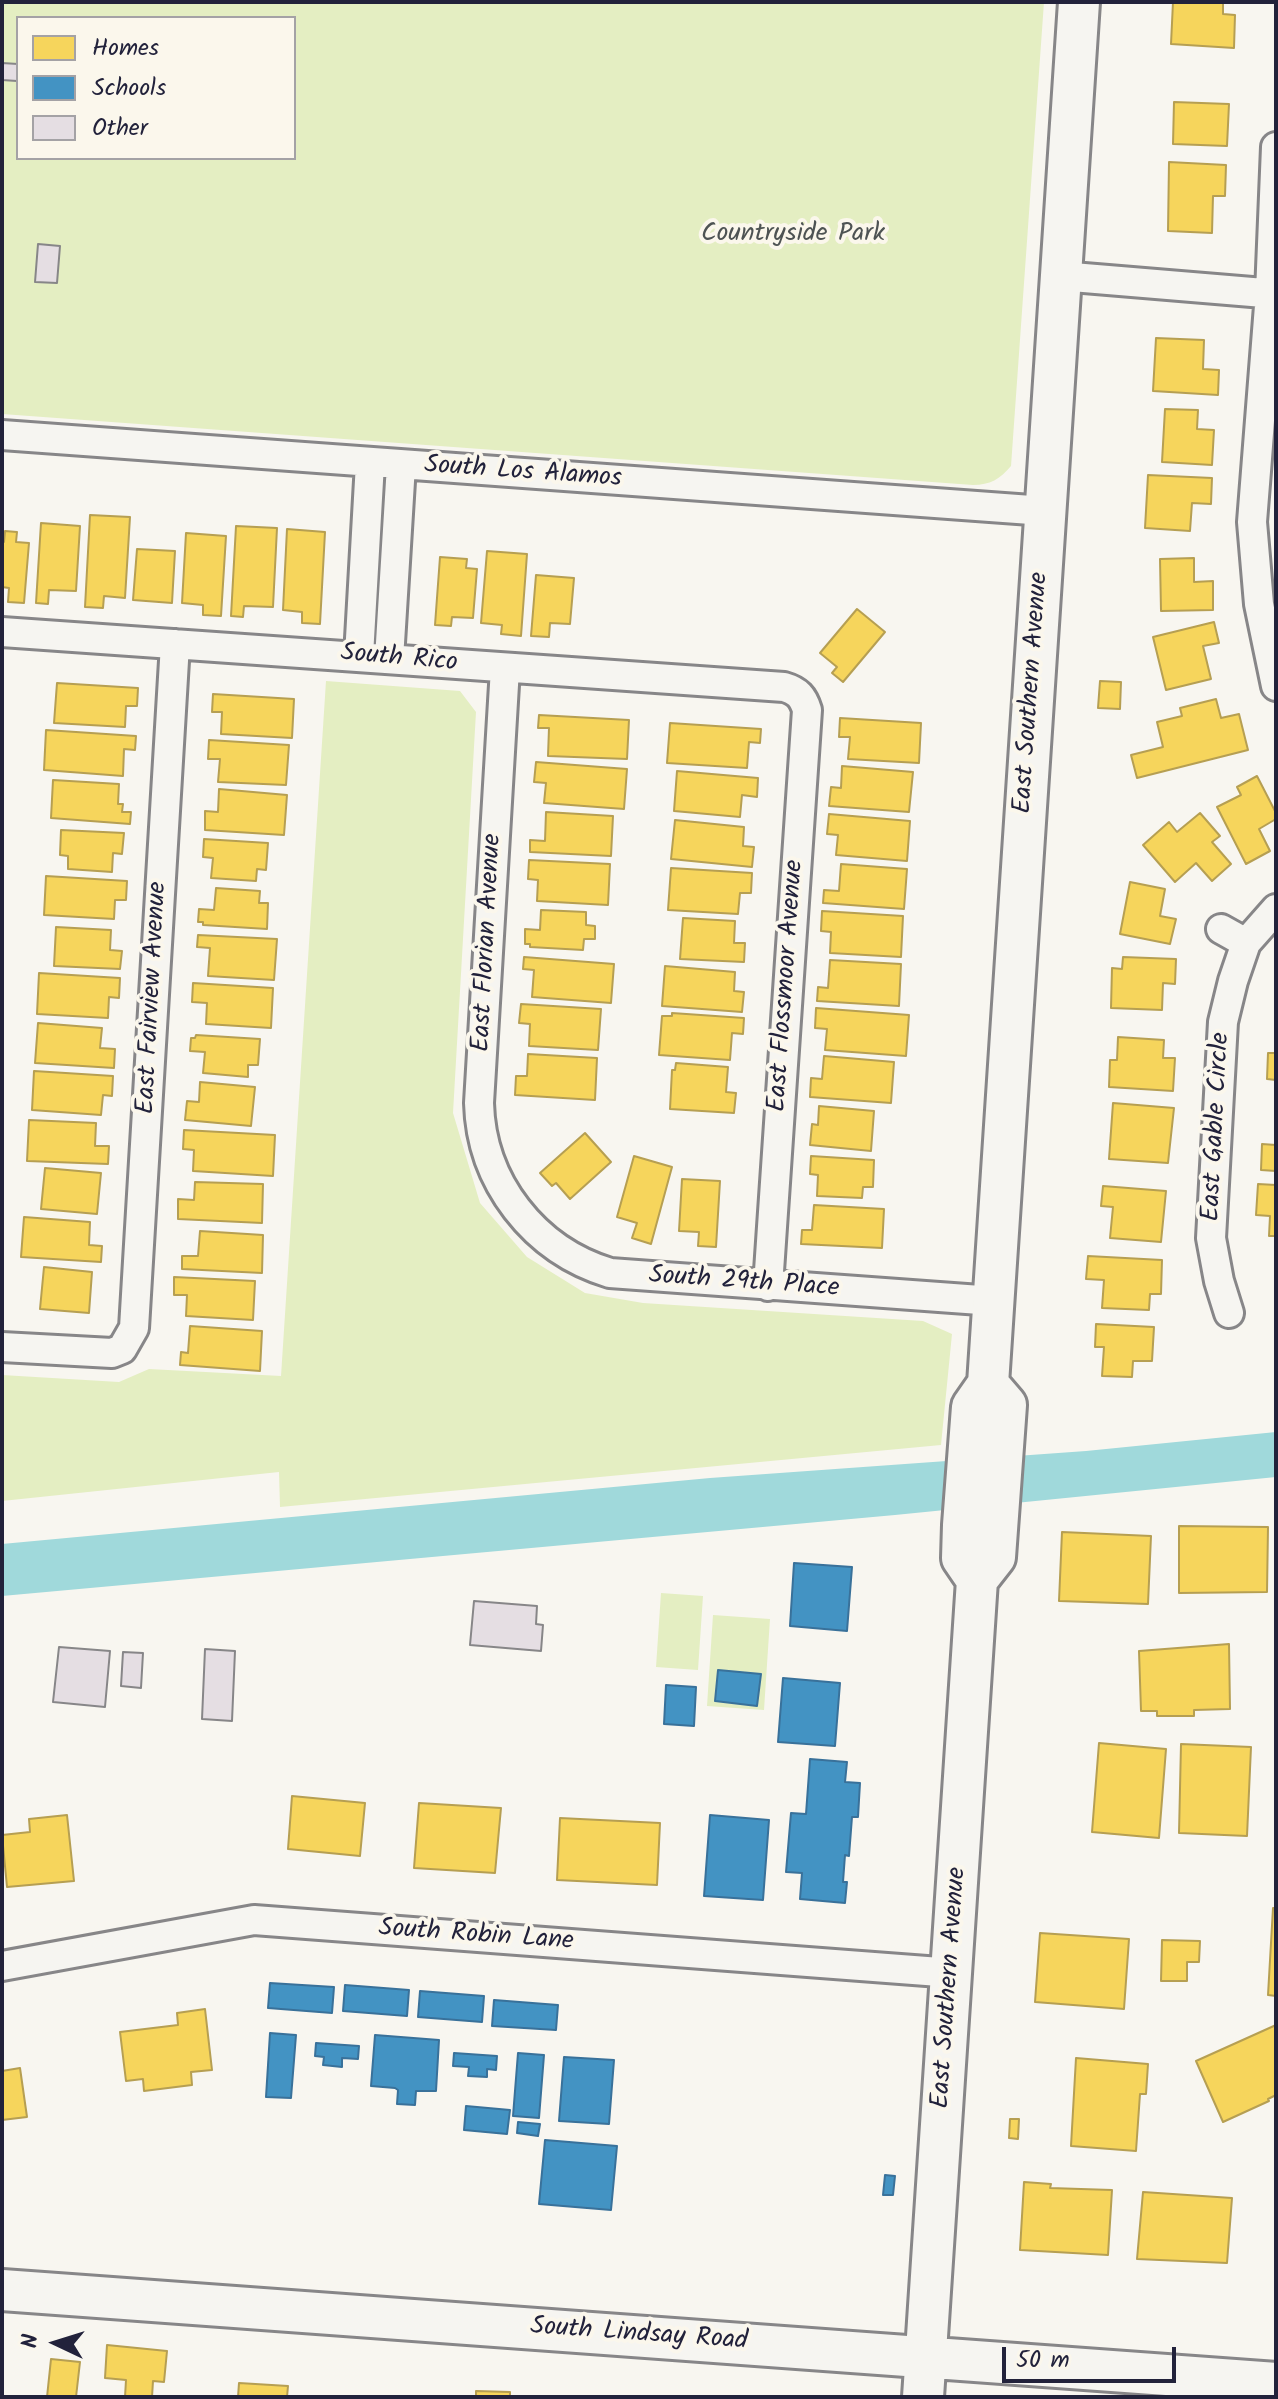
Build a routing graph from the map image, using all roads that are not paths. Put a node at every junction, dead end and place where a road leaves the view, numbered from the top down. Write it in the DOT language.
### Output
graph roads {
  1 [pos="1079,2"];
  2 [pos="1276,147"];
  3 [pos="1060,276"];
  4 [pos="1273,294"];
  5 [pos="2,435"];
  6 [pos="370,463"];
  7 [pos="401,465"];
  8 [pos="1045,511"];
  9 [pos="2,632"];
  10 [pos="175,644"];
  11 [pos="359,656"];
  12 [pos="389,659"];
  13 [pos="505,668"];
  14 [pos="1276,686"];
  15 [pos="795,690"];
  16 [pos="1276,909"];
  17 [pos="1221,929"];
  18 [pos="1246,943"];
  19 [pos="517,1208"];
  20 [pos="768,1286"];
  21 [pos="994,1301"];
  22 [pos="1229,1313"];
  23 [pos="2,1347"];
  24 [pos="2,1966"];
  25 [pos="953,1973"];
  26 [pos="2,2290"];
  27 [pos="925,2356"];
  28 [pos="1276,2383"];
  29 [pos="923,2397"];
  1 -- 3 [label="main road, East Southern Avenue"];
  2 -- 4 [label="street"];
  3 -- 4 [label="street"];
  3 -- 8 [label="main road, East Southern Avenue"];
  4 -- 14 [label="street"];
  5 -- 6 [label="street, South Los Alamos"];
  6 -- 7 [label="street, South Los Alamos"];
  6 -- 11 [label="street"];
  7 -- 8 [label="street, South Los Alamos"];
  7 -- 12 [label="street"];
  8 -- 21 [label="main road, East Southern Avenue"];
  9 -- 10 [label="street, South Rico"];
  10 -- 11 [label="street, South Rico"];
  10 -- 23 [label="street, East Fairview Avenue"];
  11 -- 12 [label="street, South Rico"];
  12 -- 13 [label="street, South Rico"];
  13 -- 15 [label="street, South Rico"];
  13 -- 19 [label="street, East Florian Avenue"];
  15 -- 20 [label="street, East Flossmoor Avenue"];
  16 -- 18 [label="street, East Gable Circle"];
  17 -- 18 [label="street"];
  18 -- 22 [label="street, East Gable Circle"];
  19 -- 20 [label="street, South 29th Place"];
  20 -- 21 [label="street, South 29th Place"];
  21 -- 25 [label="main road, East Southern Avenue"];
  24 -- 25 [label="street, South Robin Lane"];
  25 -- 27 [label="main road, East Southern Avenue"];
  26 -- 27 [label="main road, South Lindsay Road"];
  27 -- 28 [label="main road, South Lindsay Road"];
  27 -- 29 [label="main road, East Southern Avenue"];
}
